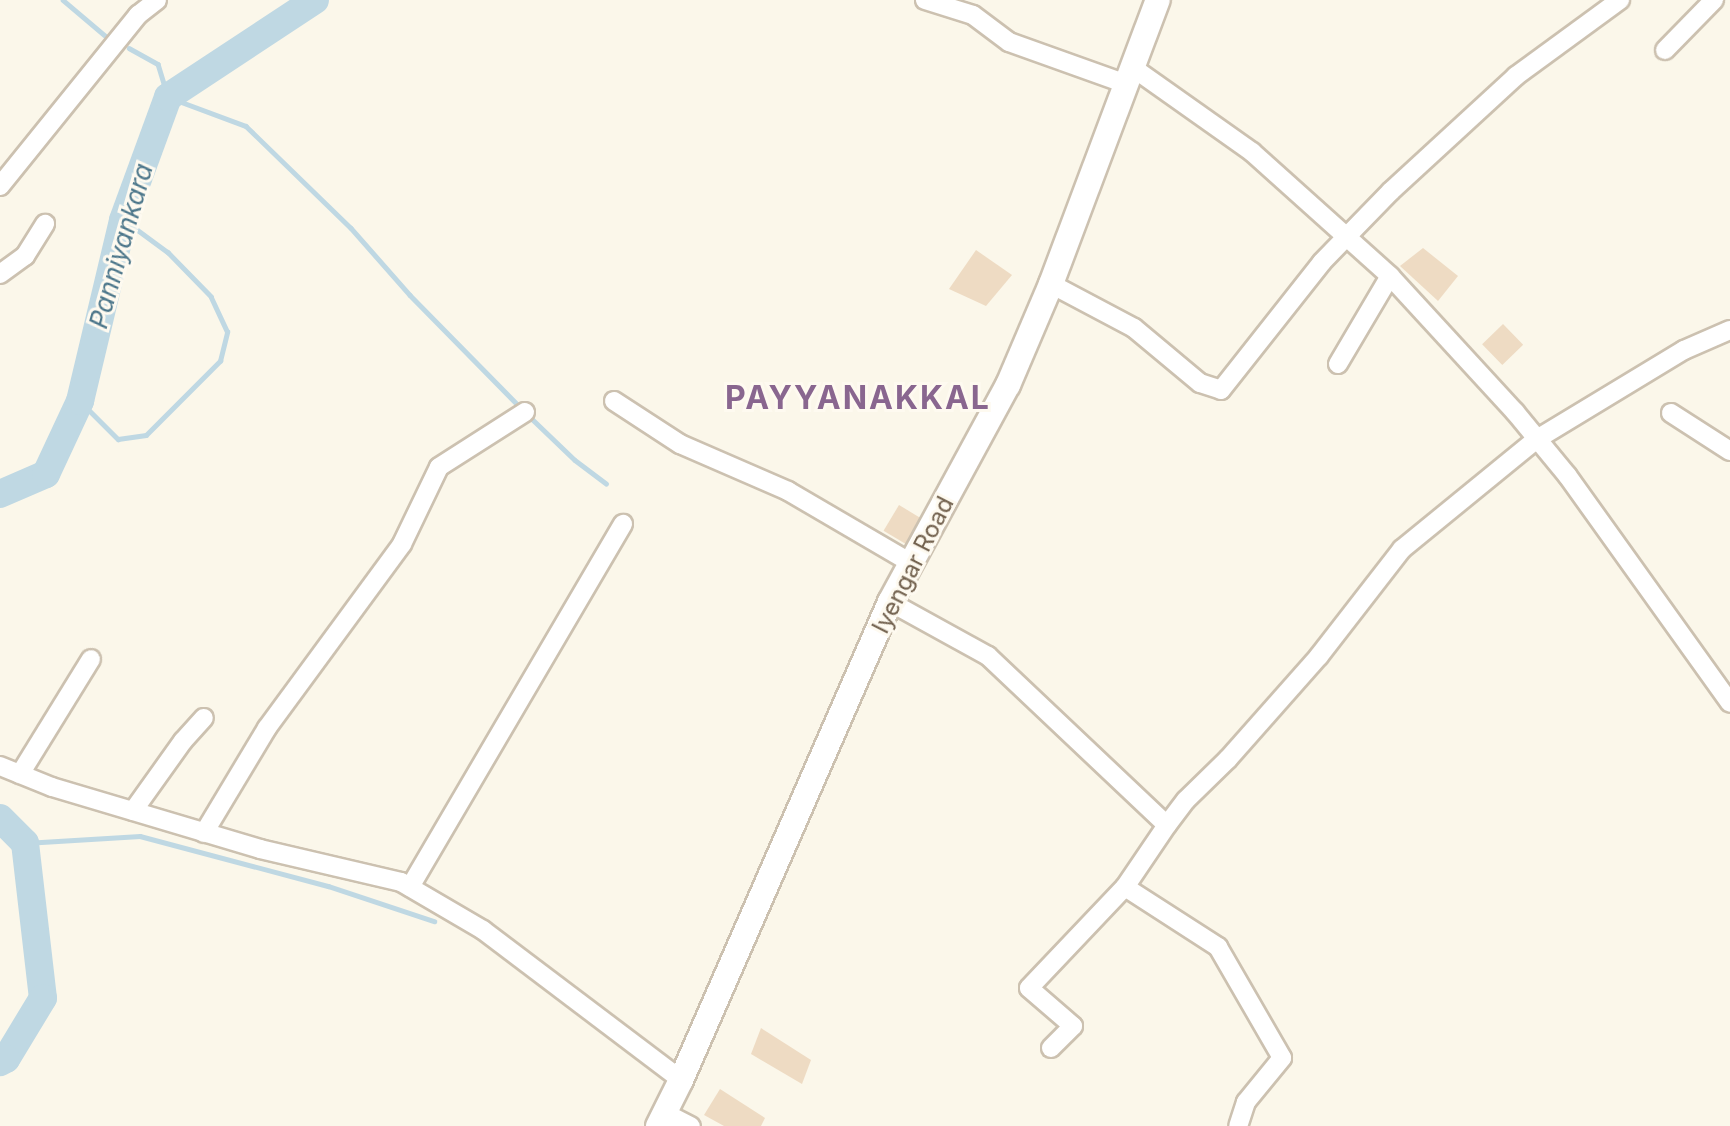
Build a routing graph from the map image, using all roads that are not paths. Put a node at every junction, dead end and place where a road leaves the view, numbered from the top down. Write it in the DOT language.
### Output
graph roads {
  1 [pos="157,0"];
  2 [pos="925,0"];
  3 [pos="1158,0"];
  4 [pos="1620,0"];
  5 [pos="1714,0"];
  6 [pos="1665,50"];
  7 [pos="1129,76"];
  8 [pos="0,186"];
  9 [pos="44,224"];
  10 [pos="1346,235"];
  11 [pos="0,274"];
  12 [pos="1390,276"];
  13 [pos="1051,284"];
  14 [pos="1730,330"];
  15 [pos="1338,364"];
  16 [pos="614,401"];
  17 [pos="525,412"];
  18 [pos="1671,413"];
  19 [pos="1537,439"];
  20 [pos="1730,451"];
  21 [pos="623,524"];
  22 [pos="911,563"];
  23 [pos="890,602"];
  24 [pos="91,659"];
  25 [pos="1730,703"];
  26 [pos="204,719"];
  27 [pos="0,766"];
  28 [pos="20,774"];
  29 [pos="133,811"];
  30 [pos="1167,825"];
  31 [pos="204,833"];
  32 [pos="410,887"];
  33 [pos="1125,887"];
  34 [pos="1051,1048"];
  35 [pos="681,1080"];
  36 [pos="661,1119"];
  37 [pos="691,1126"];
  38 [pos="1238,1126"];
  1 -- 8 [label="street"];
  2 -- 7 [label="street"];
  3 -- 7 [label="main road, Iyengar Road"];
  4 -- 10 [label="street"];
  5 -- 6 [label="street"];
  7 -- 10 [label="street"];
  7 -- 13 [label="main road, Iyengar Road"];
  9 -- 11 [label="street"];
  10 -- 12 [label="street"];
  10 -- 13 [label="street"];
  12 -- 15 [label="street"];
  12 -- 19 [label="street"];
  13 -- 22 [label="main road, Iyengar Road"];
  14 -- 19 [label="street"];
  16 -- 22 [label="street"];
  17 -- 31 [label="street"];
  18 -- 20 [label="street"];
  19 -- 25 [label="street"];
  19 -- 30 [label="street"];
  21 -- 32 [label="street"];
  22 -- 23 [label="main road, Iyengar Road"];
  23 -- 30 [label="street"];
  23 -- 35 [label="main road, Iyengar Road"];
  24 -- 28 [label="street"];
  26 -- 29 [label="street"];
  27 -- 28 [label="street"];
  28 -- 29 [label="street"];
  29 -- 31 [label="street"];
  30 -- 33 [label="street"];
  31 -- 32 [label="street"];
  32 -- 35 [label="street"];
  33 -- 34 [label="street"];
  33 -- 38 [label="street"];
  35 -- 36 [label="main road, Iyengar Road"];
  36 -- 37 [label="street"];
}
